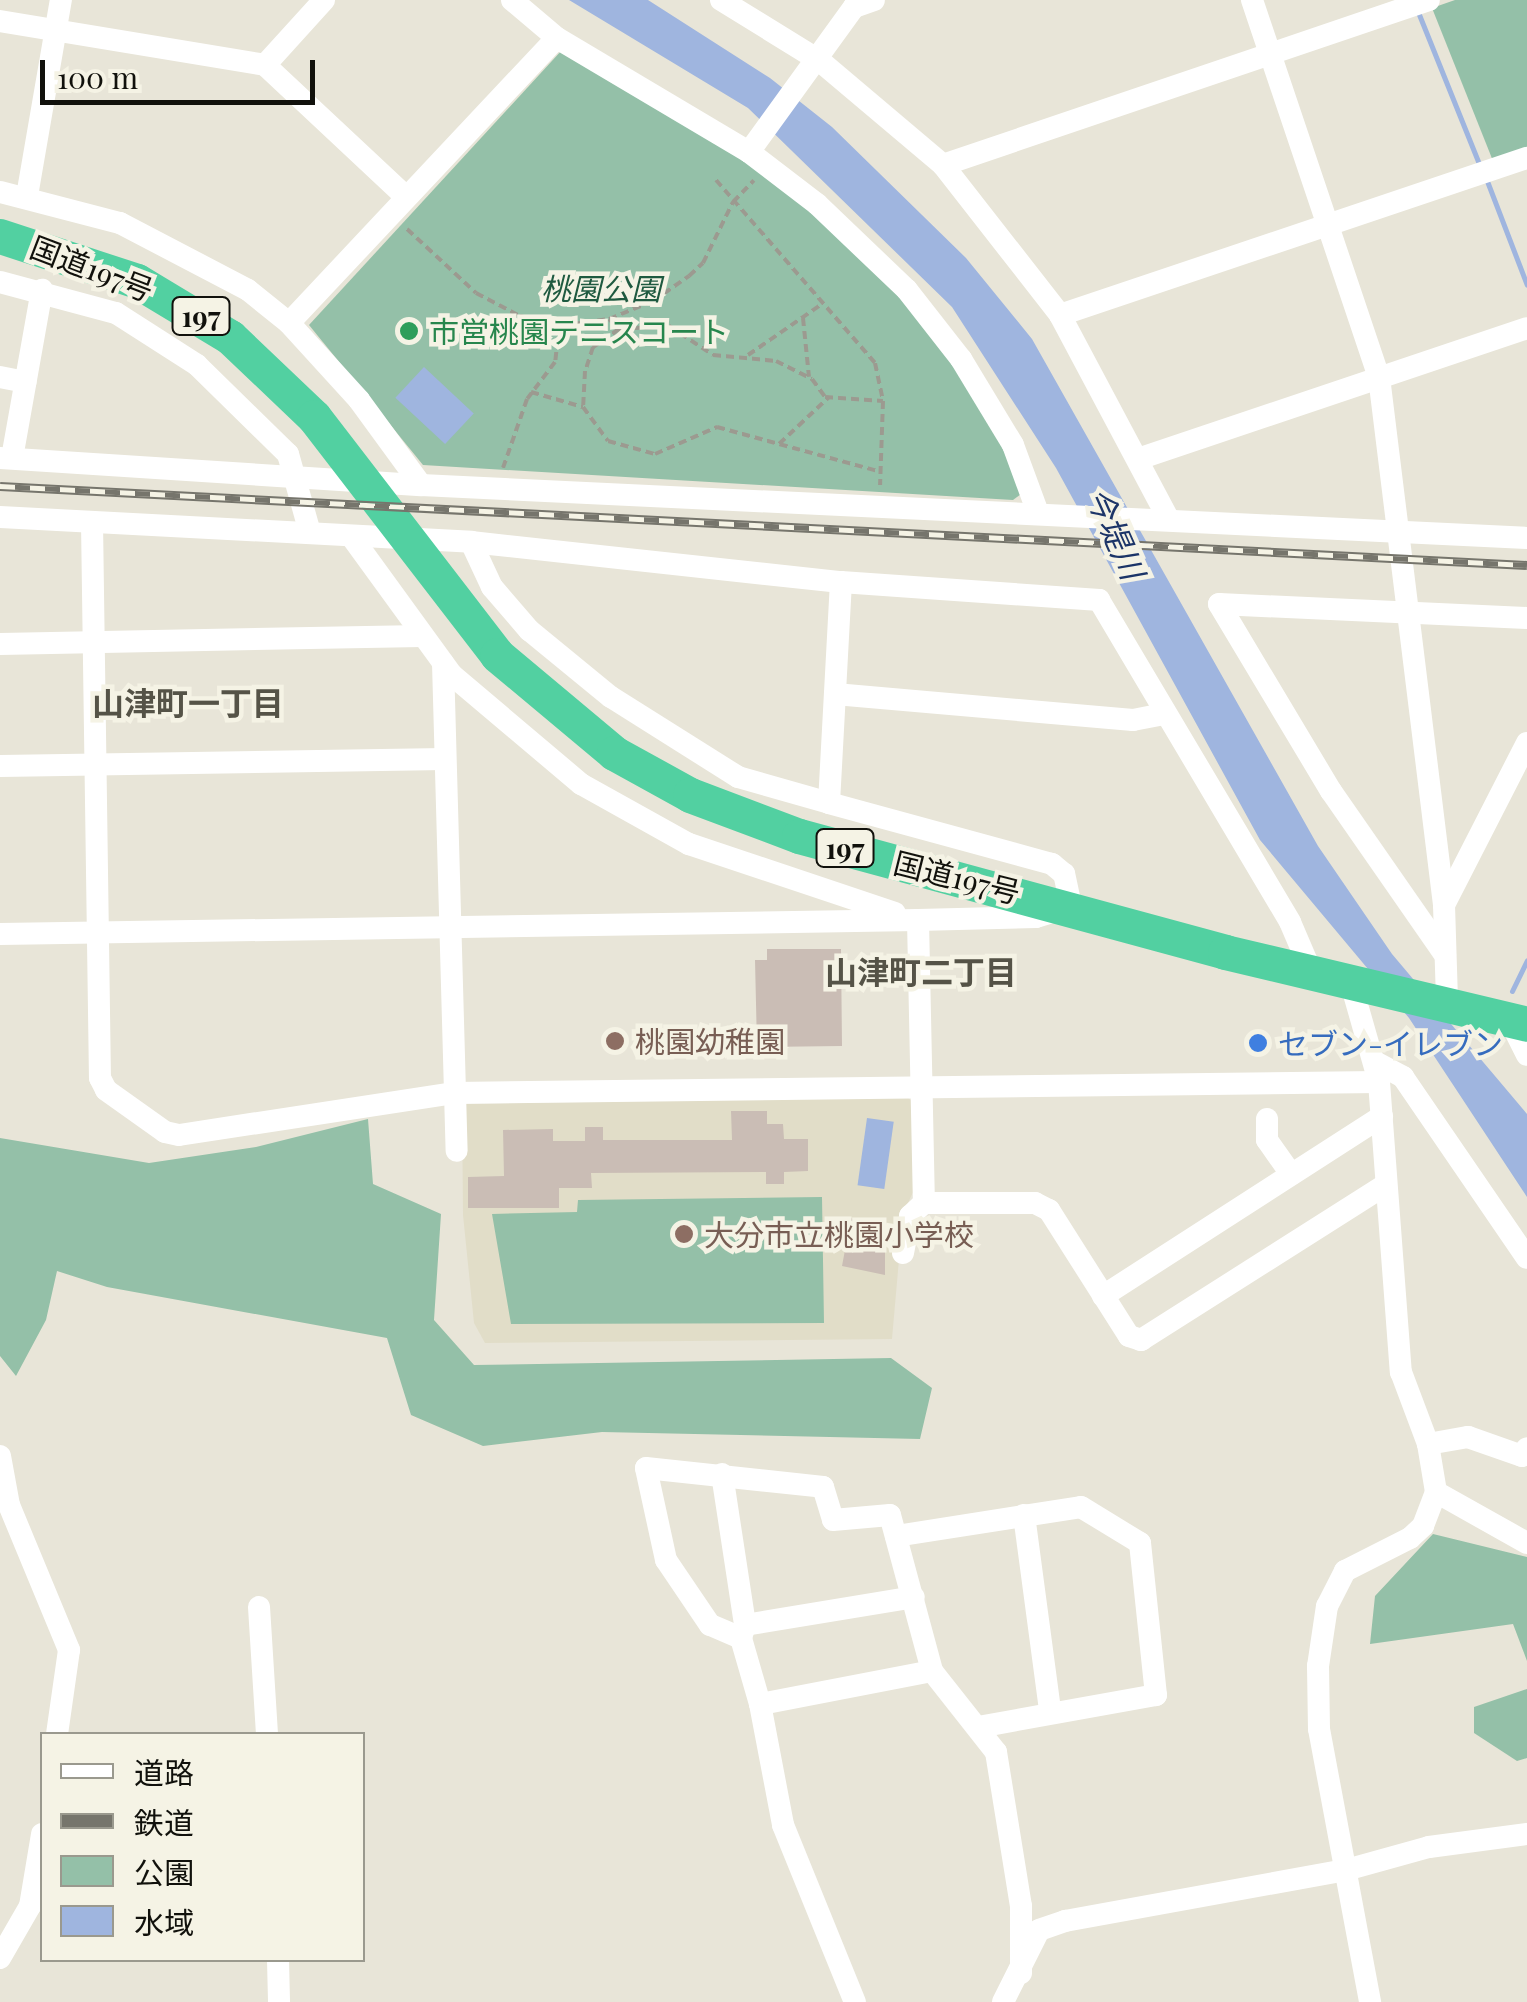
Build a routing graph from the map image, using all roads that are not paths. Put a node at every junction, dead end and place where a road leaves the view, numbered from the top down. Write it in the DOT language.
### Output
graph roads {
  1 [pos="60,0"];
  2 [pos="324,0"];
  3 [pos="512,0"];
  4 [pos="721,0"];
  5 [pos="1252,0"];
  6 [pos="1429,0"];
  7 [pos="860,2"];
  8 [pos="0,21"];
  9 [pos="55,30"];
  10 [pos="557,38"];
  11 [pos="1270,54"];
  12 [pos="265,65"];
  13 [pos="813,70"];
  14 [pos="758,151"];
  15 [pos="1527,158"];
  16 [pos="943,165"];
  17 [pos="0,192"];
  18 [pos="27,196"];
  19 [pos="398,206"];
  20 [pos="1328,225"];
  21 [pos="0,236"];
  22 [pos="0,282"];
  23 [pos="42,290"];
  24 [pos="1060,315"];
  25 [pos="289,323"];
  26 [pos="1527,328"];
  27 [pos="0,377"];
  28 [pos="1379,377"];
  29 [pos="26,382"];
  30 [pos="6,458"];
  31 [pos="1141,458"];
  32 [pos="298,478"];
  33 [pos="420,485"];
  34 [pos="1038,513"];
  35 [pos="0,518"];
  36 [pos="1160,520"];
  37 [pos="92,522"];
  38 [pos="1398,532"];
  39 [pos="310,534"];
  40 [pos="351,536"];
  41 [pos="1527,538"];
  42 [pos="470,542"];
  43 [pos="840,582"];
  44 [pos="1405,612"];
  45 [pos="1527,618"];
  46 [pos="422,636"];
  47 [pos="94,642"];
  48 [pos="0,644"];
  49 [pos="442,663"];
  50 [pos="835,694"];
  51 [pos="1164,714"];
  52 [pos="1527,743"];
  53 [pos="446,759"];
  54 [pos="96,765"];
  55 [pos="0,766"];
  56 [pos="829,802"];
  57 [pos="1444,905"];
  58 [pos="1071,906"];
  59 [pos="918,920"];
  60 [pos="450,927"];
  61 [pos="99,933"];
  62 [pos="0,934"];
  63 [pos="1447,958"];
  64 [pos="1311,971"];
  65 [pos="1355,981"];
  66 [pos="1442,1000"];
  67 [pos="1518,1022"];
  68 [pos="1527,1055"];
  69 [pos="1377,1072"];
  70 [pos="922,1090"];
  71 [pos="455,1093"];
  72 [pos="1382,1116"];
  73 [pos="1267,1118"];
  74 [pos="457,1150"];
  75 [pos="1291,1174"];
  76 [pos="1385,1185"];
  77 [pos="924,1203"];
  78 [pos="903,1253"];
  79 [pos="1527,1258"];
  80 [pos="1103,1296"];
  81 [pos="1428,1444"];
  82 [pos="1527,1448"];
  83 [pos="0,1456"];
  84 [pos="722,1474"];
  85 [pos="1436,1492"];
  86 [pos="1024,1515"];
  87 [pos="896,1536"];
  88 [pos="1527,1543"];
  89 [pos="914,1598"];
  90 [pos="259,1607"];
  91 [pos="743,1632"];
  92 [pos="932,1671"];
  93 [pos="760,1704"];
  94 [pos="1050,1710"];
  95 [pos="978,1727"];
  96 [pos="57,1732"];
  97 [pos="267,1732"];
  98 [pos="1527,1834"];
  99 [pos="40,1846"];
  100 [pos="1346,1870"];
  101 [pos="0,1958"];
  102 [pos="278,1962"];
  103 [pos="1021,1973"];
  104 [pos="280,2002"];
  105 [pos="855,2002"];
  106 [pos="1002,2002"];
  107 [pos="1370,2002"];
  1 -- 9 [label="street"];
  2 -- 12 [label="street"];
  3 -- 10 [label="street"];
  4 -- 13 [label="street"];
  5 -- 11 [label="street"];
  6 -- 11 [label="street"];
  7 -- 13 [label="street"];
  8 -- 9 [label="street"];
  9 -- 12 [label="street"];
  9 -- 18 [label="street"];
  10 -- 14 [label="street"];
  10 -- 19 [label="street"];
  11 -- 16 [label="street"];
  11 -- 20 [label="street"];
  12 -- 19 [label="street"];
  13 -- 14 [label="street"];
  13 -- 16 [label="street"];
  14 -- 34 [label="street"];
  15 -- 20 [label="street"];
  16 -- 24 [label="street"];
  17 -- 18 [label="street"];
  18 -- 25 [label="street"];
  19 -- 25 [label="street"];
  20 -- 24 [label="street"];
  20 -- 28 [label="street"];
  21 -- 58 [label="highway, 国道197号 / 197"];
  22 -- 23 [label="street"];
  23 -- 29 [label="street"];
  23 -- 32 [label="street"];
  24 -- 31 [label="street"];
  25 -- 33 [label="street"];
  26 -- 28 [label="street"];
  27 -- 29 [label="street"];
  28 -- 31 [label="street"];
  28 -- 38 [label="street"];
  29 -- 30 [label="street"];
  30 -- 32 [label="street"];
  31 -- 36 [label="street"];
  32 -- 33 [label="street"];
  32 -- 39 [label="street"];
  33 -- 34 [label="street"];
  34 -- 36 [label="street"];
  35 -- 37 [label="street"];
  36 -- 38 [label="street"];
  37 -- 39 [label="street"];
  37 -- 47 [label="street"];
  38 -- 41 [label="street"];
  38 -- 44 [label="street"];
  39 -- 40 [label="street"];
  40 -- 42 [label="street"];
  40 -- 46 [label="street"];
  42 -- 43 [label="street"];
  42 -- 56 [label="street"];
  43 -- 50 [label="street"];
  43 -- 51 [label="street"];
  44 -- 45 [label="street"];
  44 -- 57 [label="street"];
  44 -- 63 [label="street"];
  46 -- 47 [label="street"];
  46 -- 49 [label="street"];
  47 -- 48 [label="street"];
  47 -- 54 [label="street"];
  49 -- 53 [label="street"];
  49 -- 59 [label="street"];
  50 -- 51 [label="street"];
  50 -- 56 [label="street"];
  51 -- 64 [label="street"];
  52 -- 57 [label="street"];
  53 -- 54 [label="street"];
  53 -- 60 [label="street"];
  54 -- 55 [label="street"];
  54 -- 61 [label="street"];
  56 -- 58 [label="street"];
  57 -- 63 [label="street"];
  58 -- 59 [label="street"];
  58 -- 64 [label="highway, 国道197号 / 197"];
  59 -- 60 [label="street"];
  59 -- 70 [label="street"];
  60 -- 61 [label="street"];
  60 -- 71 [label="street"];
  61 -- 62 [label="street"];
  61 -- 71 [label="street"];
  63 -- 66 [label="street"];
  64 -- 65 [label="highway, 国道197号 / 197"];
  65 -- 66 [label="highway, 国道197号 / 197"];
  65 -- 69 [label="street"];
  66 -- 67 [label="highway, 国道197号 / 197"];
  67 -- 68 [label="street"];
  69 -- 70 [label="street"];
  69 -- 72 [label="street"];
  69 -- 79 [label="street"];
  70 -- 71 [label="street"];
  70 -- 77 [label="street"];
  71 -- 74 [label="street"];
  72 -- 75 [label="street"];
  72 -- 76 [label="street"];
  73 -- 75 [label="street"];
  75 -- 80 [label="street"];
  76 -- 80 [label="street"];
  76 -- 81 [label="street"];
  77 -- 78 [label="street"];
  77 -- 80 [label="street"];
  81 -- 82 [label="street"];
  81 -- 85 [label="street"];
  83 -- 96 [label="street"];
  84 -- 87 [label="street"];
  84 -- 91 [label="street"];
  84 -- 91 [label="street"];
  85 -- 88 [label="street"];
  85 -- 100 [label="street"];
  86 -- 87 [label="street"];
  86 -- 94 [label="street"];
  86 -- 94 [label="street"];
  87 -- 89 [label="street"];
  89 -- 91 [label="street"];
  89 -- 92 [label="street"];
  90 -- 97 [label="street"];
  91 -- 93 [label="street"];
  92 -- 93 [label="street"];
  92 -- 95 [label="street"];
  93 -- 105 [label="street"];
  94 -- 95 [label="street"];
  95 -- 103 [label="street"];
  98 -- 100 [label="street"];
  99 -- 101 [label="street"];
  100 -- 103 [label="street"];
  100 -- 107 [label="street"];
  102 -- 104 [label="street"];
  103 -- 106 [label="street"];
}
